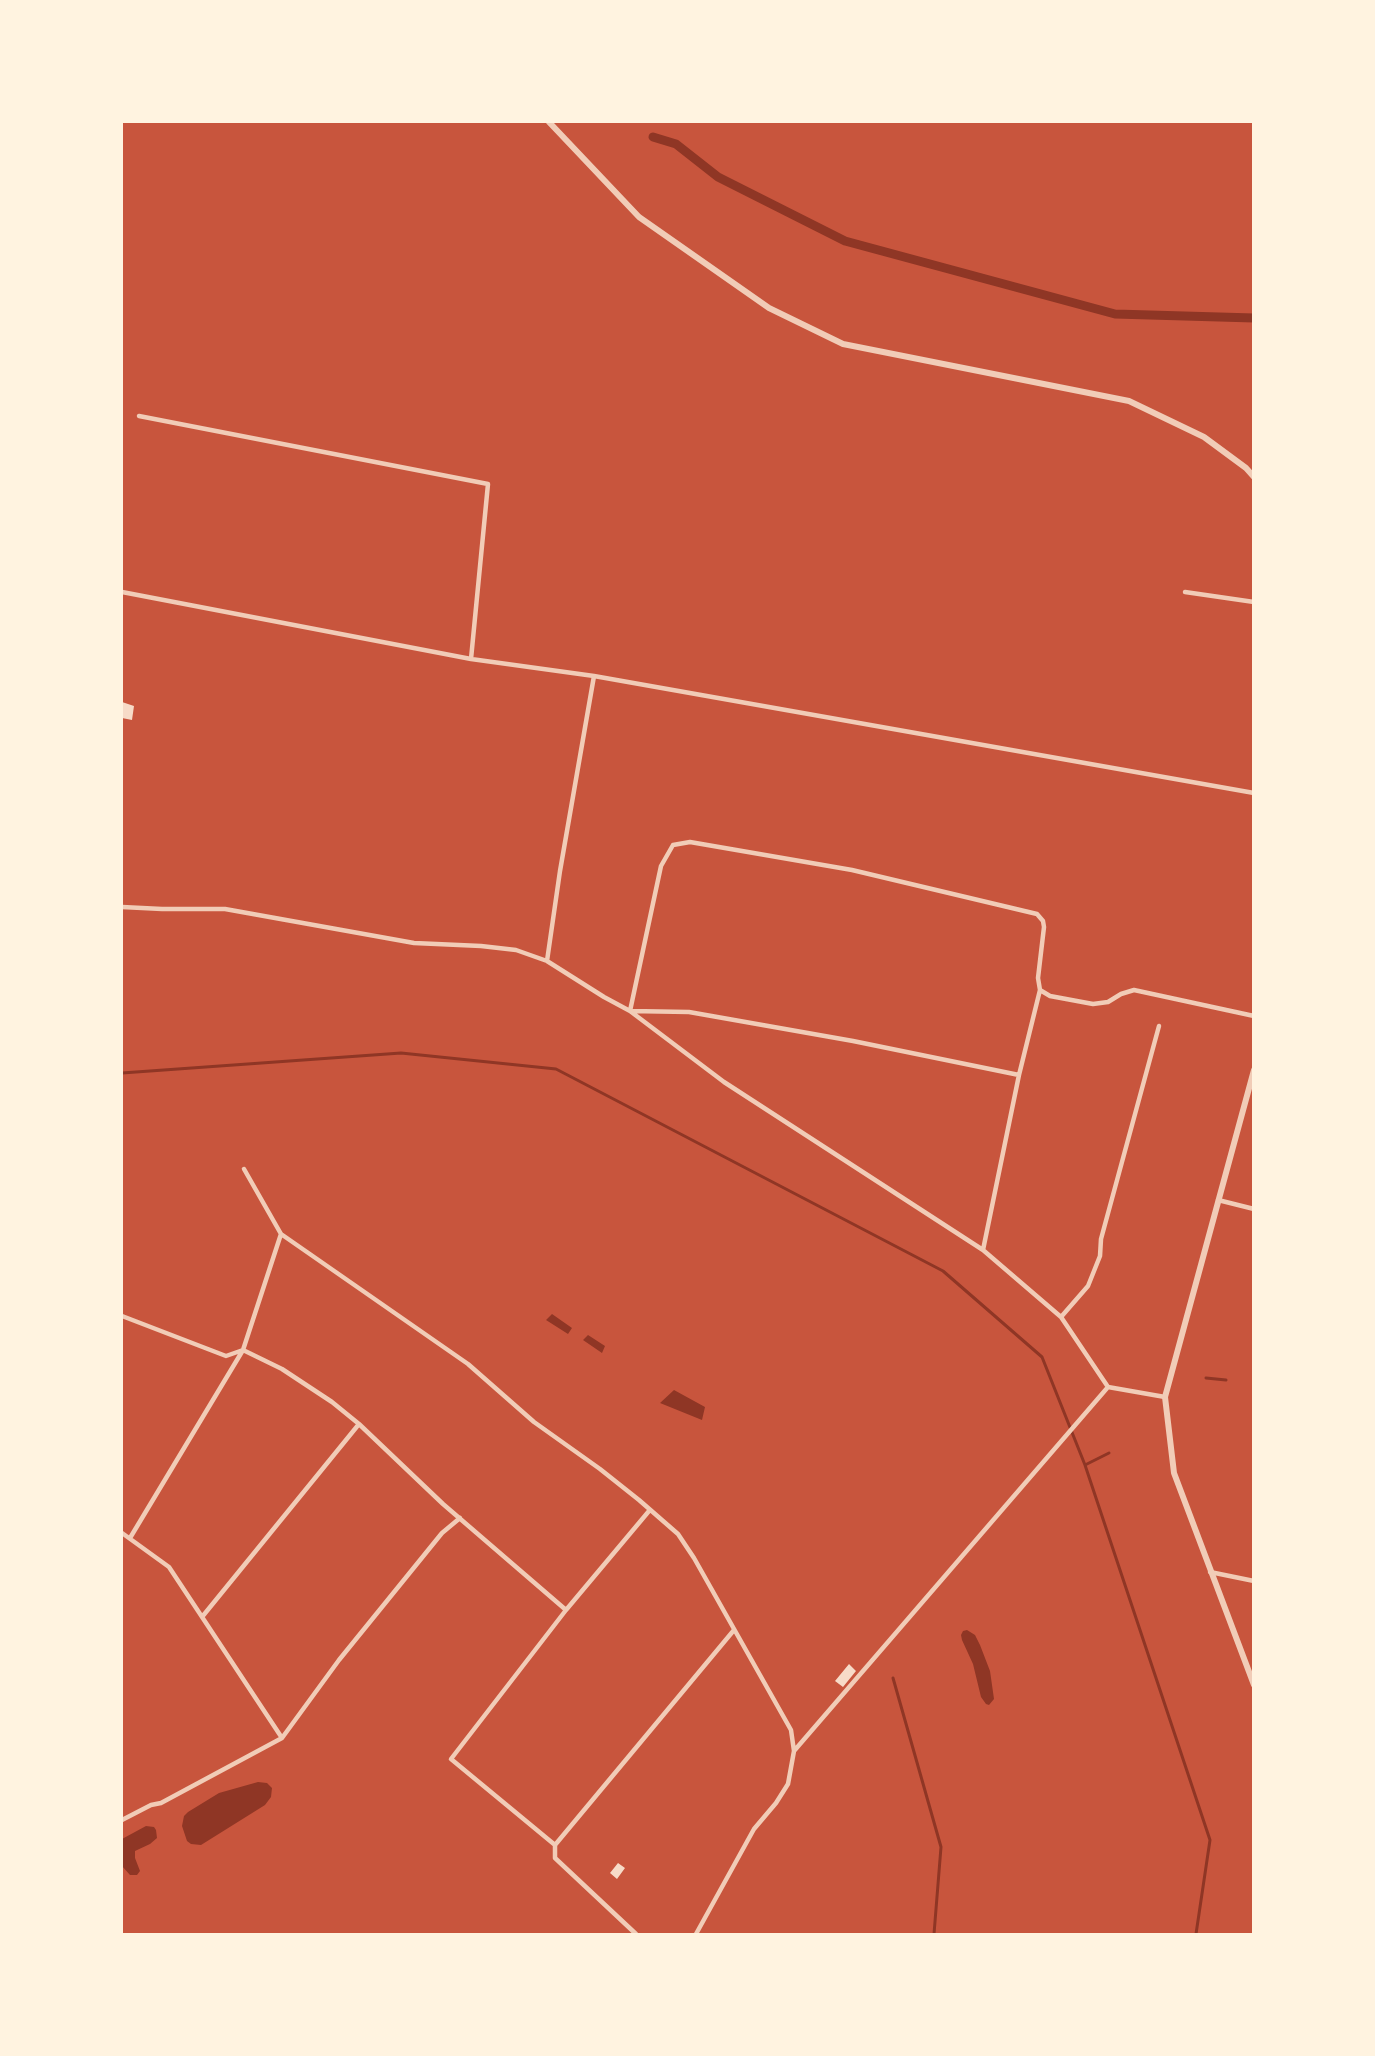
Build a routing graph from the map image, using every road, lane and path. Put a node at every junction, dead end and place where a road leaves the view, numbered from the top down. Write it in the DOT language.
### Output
graph roads {
  1 [pos="549,122"];
  2 [pos="139,416"];
  3 [pos="1254,477"];
  4 [pos="122,592"];
  5 [pos="1185,592"];
  6 [pos="1254,602"];
  7 [pos="471,659"];
  8 [pos="594,676"];
  9 [pos="1254,793"];
  10 [pos="122,907"];
  11 [pos="547,961"];
  12 [pos="1040,990"];
  13 [pos="630,1011"];
  14 [pos="1254,1016"];
  15 [pos="1159,1026"];
  16 [pos="1254,1070"];
  17 [pos="1019,1075"];
  18 [pos="244,1168"];
  19 [pos="1218,1200"];
  20 [pos="1252,1208"];
  21 [pos="281,1234"];
  22 [pos="983,1250"];
  23 [pos="122,1316"];
  24 [pos="1061,1317"];
  25 [pos="243,1350"];
  26 [pos="1108,1387"];
  27 [pos="1166,1397"];
  28 [pos="359,1424"];
  29 [pos="649,1511"];
  30 [pos="460,1518"];
  31 [pos="122,1533"];
  32 [pos="130,1538"];
  33 [pos="1210,1572"];
  34 [pos="1254,1581"];
  35 [pos="566,1610"];
  36 [pos="202,1617"];
  37 [pos="734,1629"];
  38 [pos="1254,1685"];
  39 [pos="282,1738"];
  40 [pos="794,1752"];
  41 [pos="122,1820"];
  42 [pos="555,1845"];
  43 [pos="636,1935"];
  44 [pos="696,1935"];
  1 -- 3 [label="street"];
  2 -- 7 [label="street"];
  4 -- 7 [label="street"];
  5 -- 6 [label="street"];
  7 -- 8 [label="street"];
  8 -- 9 [label="street"];
  8 -- 11 [label="street"];
  10 -- 11 [label="street"];
  11 -- 13 [label="street"];
  12 -- 13 [label="street"];
  12 -- 14 [label="street"];
  12 -- 17 [label="street"];
  13 -- 17 [label="street"];
  13 -- 22 [label="street"];
  15 -- 24 [label="street"];
  16 -- 19 [label="street"];
  17 -- 22 [label="street"];
  18 -- 21 [label="street"];
  19 -- 20 [label="street"];
  19 -- 27 [label="street"];
  21 -- 25 [label="street"];
  21 -- 29 [label="street"];
  22 -- 24 [label="street"];
  23 -- 25 [label="street"];
  24 -- 26 [label="street"];
  25 -- 28 [label="street"];
  25 -- 32 [label="street"];
  26 -- 27 [label="street"];
  26 -- 40 [label="street"];
  27 -- 33 [label="street"];
  28 -- 30 [label="street"];
  28 -- 36 [label="street"];
  29 -- 35 [label="street"];
  29 -- 37 [label="street"];
  30 -- 35 [label="street"];
  30 -- 39 [label="street"];
  31 -- 32 [label="street"];
  32 -- 36 [label="street"];
  33 -- 34 [label="street"];
  33 -- 38 [label="street"];
  35 -- 42 [label="street"];
  36 -- 39 [label="street"];
  37 -- 40 [label="street"];
  37 -- 42 [label="street"];
  39 -- 41 [label="street"];
  40 -- 44 [label="street"];
  42 -- 43 [label="street"];
}
